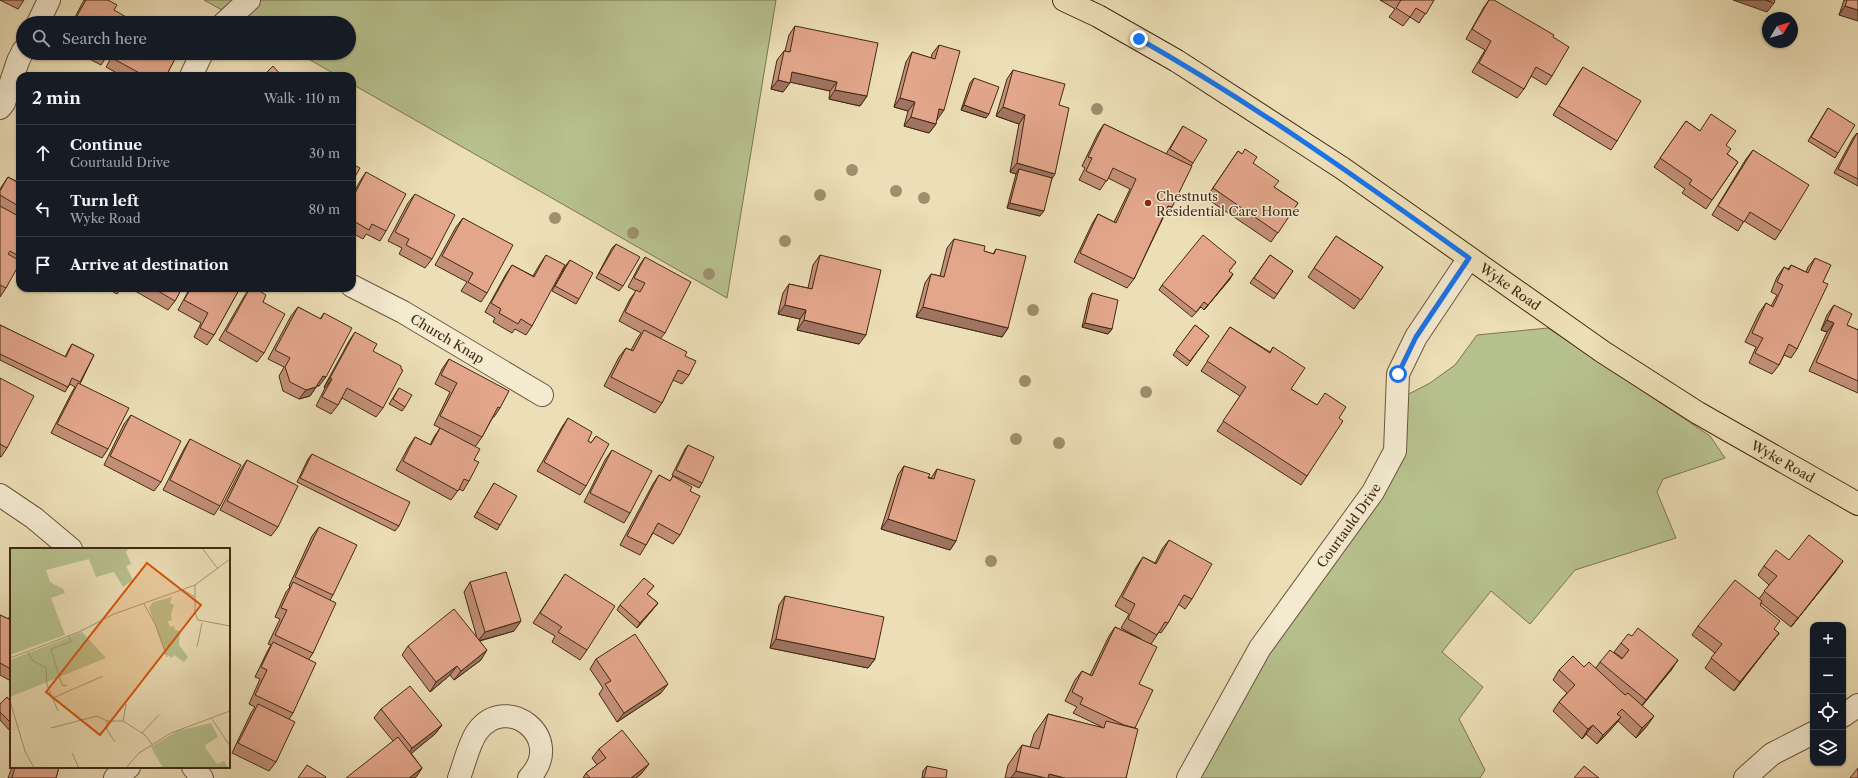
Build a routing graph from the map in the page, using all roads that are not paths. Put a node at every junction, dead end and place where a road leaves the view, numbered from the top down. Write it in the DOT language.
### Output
graph roads {
  1 [pos="49,0"];
  2 [pos="249,0"];
  3 [pos="1064,0"];
  4 [pos="41,16"];
  5 [pos="232,16"];
  6 [pos="18,60"];
  7 [pos="198,60"];
  8 [pos="192,72"];
  9 [pos="8,107"];
  10 [pos="1469,258"];
  11 [pos="356,288"];
  12 [pos="542,395"];
  13 [pos="0,495"];
  14 [pos="1858,504"];
  15 [pos="70,548"];
  16 [pos="1858,705"];
  17 [pos="1846,714"];
  18 [pos="1810,734"];
  19 [pos="128,768"];
  20 [pos="194,768"];
  21 [pos="115,778"];
  22 [pos="202,778"];
  23 [pos="459,778"];
  24 [pos="530,778"];
  25 [pos="1188,778"];
  26 [pos="1745,778"];
  1 -- 4 [label="street"];
  2 -- 5 [label="street"];
  3 -- 10 [label="main road, Wyke Road"];
  6 -- 9 [label="street"];
  7 -- 8 [label="street"];
  10 -- 14 [label="main road, Wyke Road"];
  10 -- 25 [label="street, Courtauld Drive"];
  11 -- 12 [label="street, Church Knap"];
  13 -- 15 [label="street"];
  16 -- 17 [label="street"];
  18 -- 26 [label="street"];
  19 -- 21 [label="street"];
  20 -- 22 [label="street"];
  23 -- 24 [label="street"];
}
